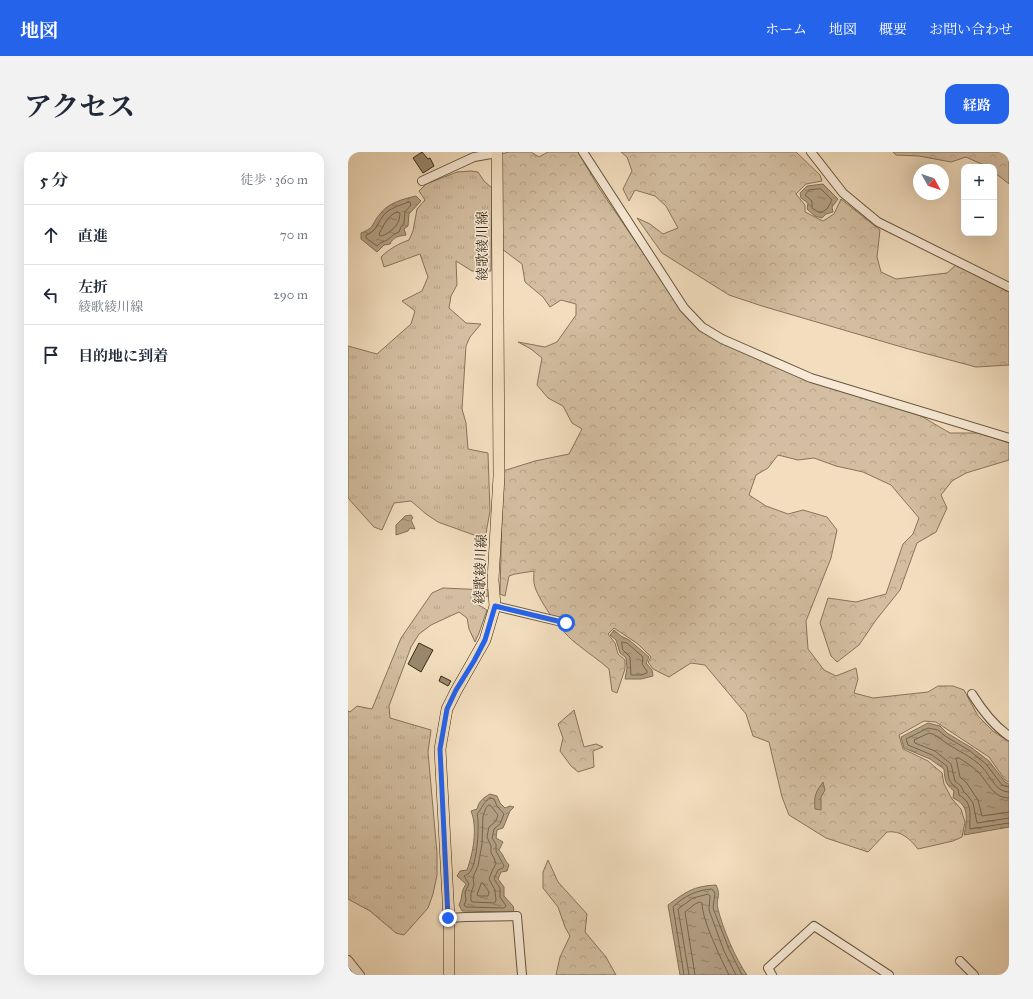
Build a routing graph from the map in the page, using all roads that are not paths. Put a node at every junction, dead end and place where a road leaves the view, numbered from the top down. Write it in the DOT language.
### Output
graph roads {
  1 [pos="583,152"];
  2 [pos="811,152"];
  3 [pos="497,153"];
  4 [pos="422,181"];
  5 [pos="1009,287"];
  6 [pos="1009,438"];
  7 [pos="495,606"];
  8 [pos="566,623"];
  9 [pos="972,694"];
  10 [pos="1009,736"];
  11 [pos="448,918"];
  12 [pos="348,960"];
  13 [pos="960,961"];
  14 [pos="360,975"];
  15 [pos="449,975"];
  16 [pos="522,975"];
  17 [pos="772,975"];
  18 [pos="889,975"];
  19 [pos="974,975"];
  1 -- 6 [label="street"];
  2 -- 5 [label="street"];
  3 -- 4 [label="street"];
  3 -- 7 [label="main road, 綾歌綾川線"];
  7 -- 8 [label="street"];
  7 -- 11 [label="main road, 綾歌綾川線"];
  9 -- 10 [label="street"];
  11 -- 15 [label="main road, 綾歌綾川線"];
  11 -- 16 [label="street"];
  12 -- 14 [label="street"];
  13 -- 19 [label="street"];
  17 -- 18 [label="street"];
}
